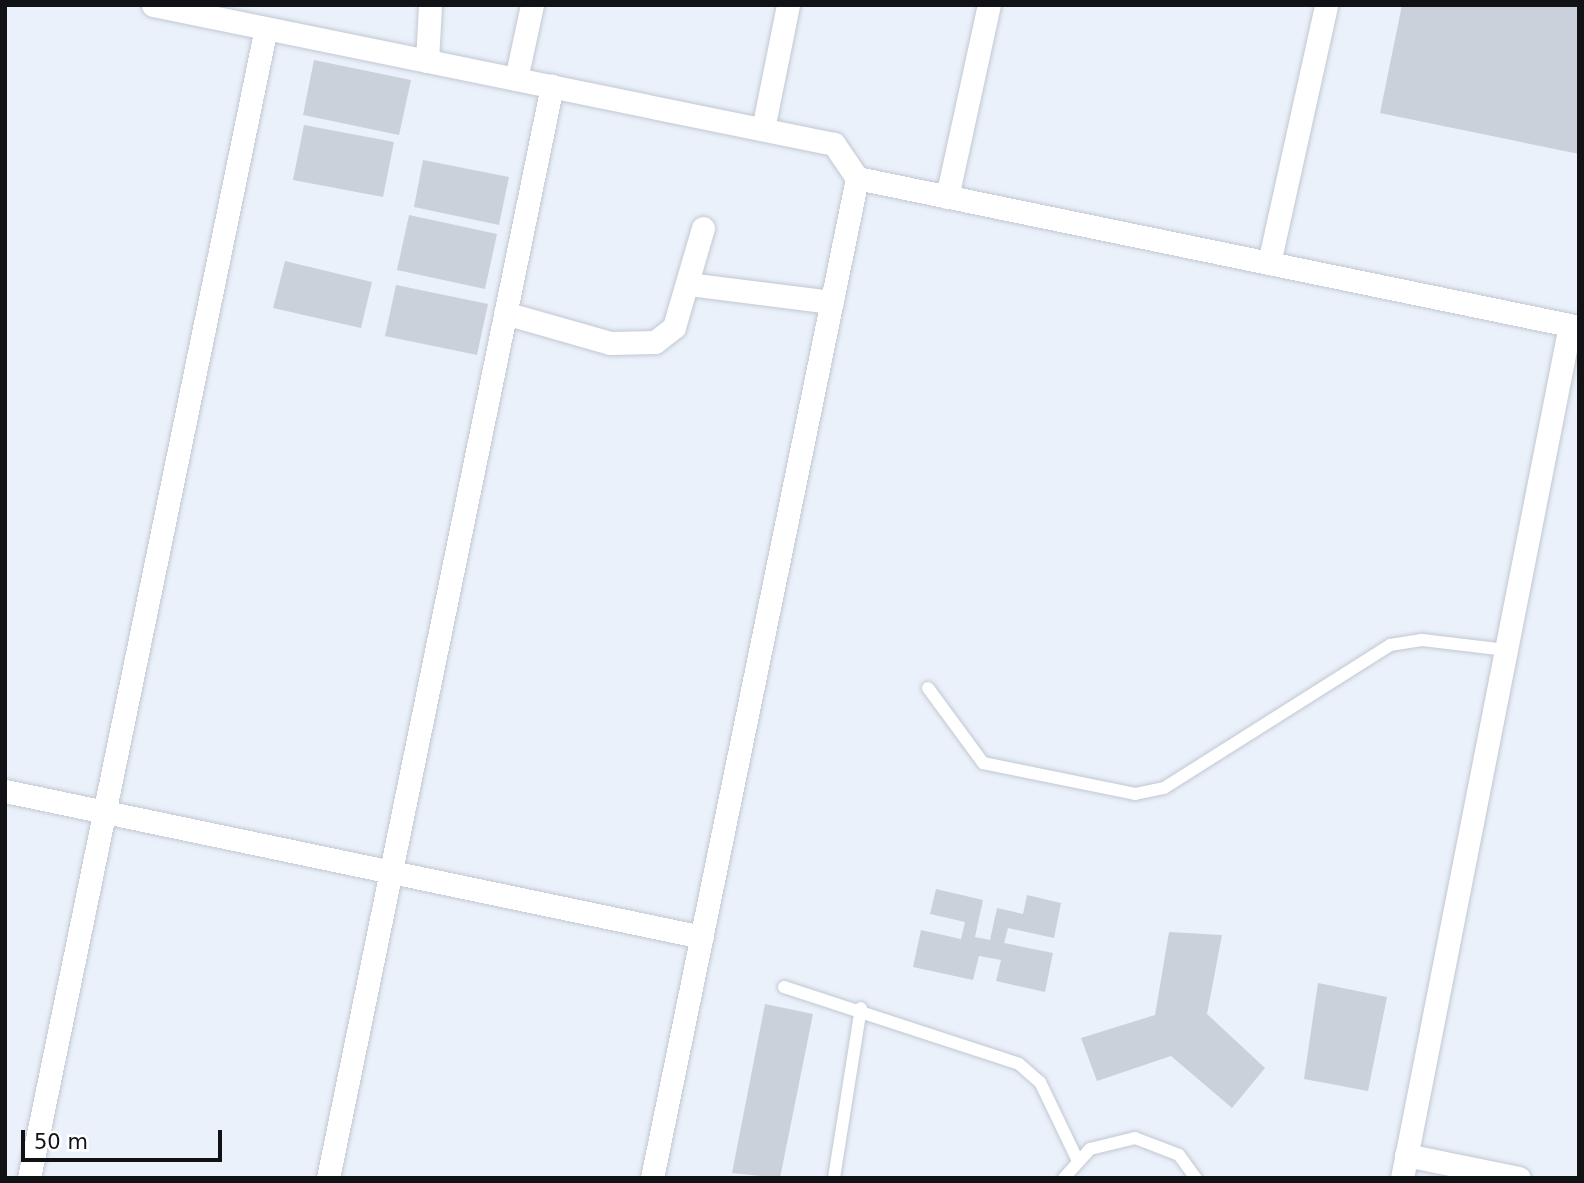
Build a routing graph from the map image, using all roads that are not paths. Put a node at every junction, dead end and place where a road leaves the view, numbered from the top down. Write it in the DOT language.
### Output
graph roads {
  1 [pos="153,5"];
  2 [pos="430,5"];
  3 [pos="531,5"];
  4 [pos="788,5"];
  5 [pos="989,5"];
  6 [pos="1326,5"];
  7 [pos="266,28"];
  8 [pos="427,61"];
  9 [pos="516,79"];
  10 [pos="552,86"];
  11 [pos="763,130"];
  12 [pos="858,178"];
  13 [pos="947,197"];
  14 [pos="703,228"];
  15 [pos="1269,263"];
  16 [pos="689,284"];
  17 [pos="832,302"];
  18 [pos="505,313"];
  19 [pos="1574,326"];
  20 [pos="1506,650"];
  21 [pos="929,688"];
  22 [pos="5,791"];
  23 [pos="104,812"];
  24 [pos="390,872"];
  25 [pos="702,937"];
  26 [pos="784,987"];
  27 [pos="861,1008"];
  28 [pos="1406,1155"];
  29 [pos="1077,1159"];
  30 [pos="29,1178"];
  31 [pos="328,1178"];
  32 [pos="652,1178"];
  33 [pos="834,1178"];
  34 [pos="1064,1178"];
  35 [pos="1196,1178"];
  36 [pos="1402,1178"];
  37 [pos="1519,1178"];
  1 -- 7 [label="street"];
  2 -- 8 [label="street"];
  3 -- 9 [label="street"];
  4 -- 11 [label="street"];
  5 -- 13 [label="street"];
  6 -- 15 [label="street"];
  7 -- 8 [label="street"];
  7 -- 23 [label="street"];
  8 -- 9 [label="street"];
  9 -- 10 [label="street"];
  10 -- 11 [label="street"];
  10 -- 18 [label="street"];
  11 -- 12 [label="street"];
  12 -- 13 [label="street"];
  12 -- 17 [label="street"];
  13 -- 15 [label="street"];
  14 -- 16 [label="street"];
  15 -- 19 [label="street"];
  16 -- 17 [label="street"];
  16 -- 18 [label="street"];
  17 -- 25 [label="street"];
  18 -- 24 [label="street"];
  19 -- 20 [label="street"];
  20 -- 21 [label="lane"];
  20 -- 28 [label="street"];
  22 -- 23 [label="street"];
  23 -- 24 [label="street"];
  23 -- 30 [label="street"];
  24 -- 25 [label="street"];
  24 -- 31 [label="street"];
  25 -- 32 [label="street"];
  26 -- 27 [label="lane"];
  27 -- 29 [label="lane"];
  27 -- 33 [label="lane"];
  28 -- 36 [label="street"];
  28 -- 37 [label="street"];
  29 -- 34 [label="lane"];
  29 -- 35 [label="lane"];
}
